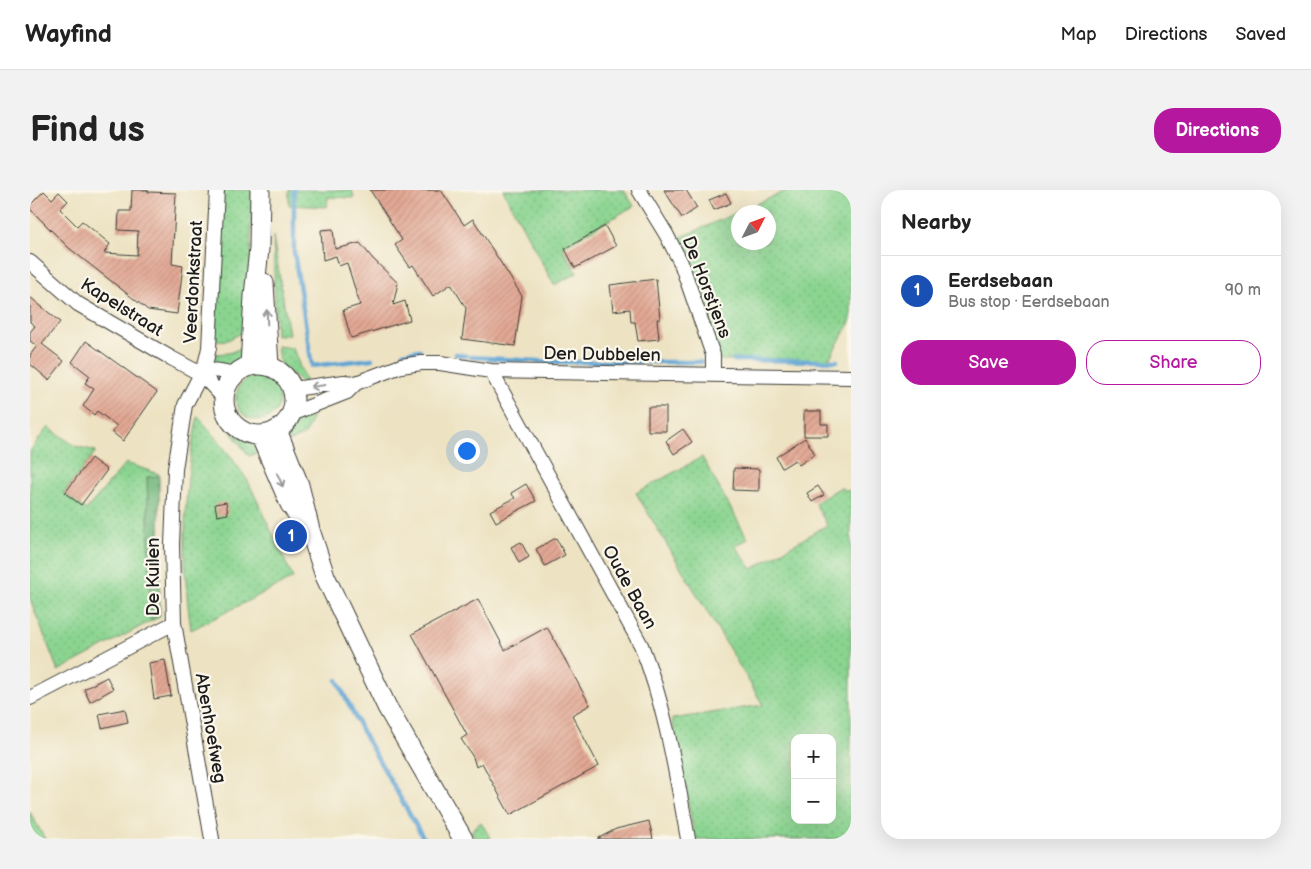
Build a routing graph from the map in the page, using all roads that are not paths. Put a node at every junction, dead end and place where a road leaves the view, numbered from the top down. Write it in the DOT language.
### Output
graph roads {
  1 [pos="217,190"];
  2 [pos="260,190"];
  3 [pos="639,190"];
  4 [pos="259,249"];
  5 [pos="30,262"];
  6 [pos="269,366"];
  7 [pos="242,370"];
  8 [pos="491,371"];
  9 [pos="201,374"];
  10 [pos="713,375"];
  11 [pos="851,377"];
  12 [pos="356,383"];
  13 [pos="293,389"];
  14 [pos="223,397"];
  15 [pos="291,414"];
  16 [pos="269,433"];
  17 [pos="174,623"];
  18 [pos="30,698"];
  19 [pos="212,839"];
  20 [pos="463,839"];
  21 [pos="688,839"];
  1 -- 9 [label="street, Veerdonkstraat"];
  2 -- 4 [label="main road"];
  3 -- 10 [label="street, De Horstjens"];
  6 -- 4 [label="main road, one-way"];
  4 -- 7 [label="main road"];
  5 -- 9 [label="street, Kapelstraat"];
  6 -- 7 [label="main road"];
  6 -- 13 [label="main road"];
  7 -- 9 [label="street"];
  7 -- 14 [label="main road"];
  8 -- 10 [label="street, Den Dubbelen"];
  8 -- 12 [label="street, Den Dubbelen"];
  8 -- 21 [label="street, Oude Baan"];
  9 -- 14 [label="street, Kapelstraat"];
  9 -- 17 [label="street, De Kuilen"];
  10 -- 11 [label="street, Den Dubbelen"];
  12 -- 13 [label="street, Den Dubbelen, one-way"];
  12 -- 15 [label="street, Den Dubbelen"];
  13 -- 15 [label="main road"];
  14 -- 16 [label="main road"];
  15 -- 16 [label="main road"];
  16 -- 20 [label="main road"];
  17 -- 18 [label="street, De Kuilen"];
  17 -- 19 [label="street, Abenhoefweg"];
}
